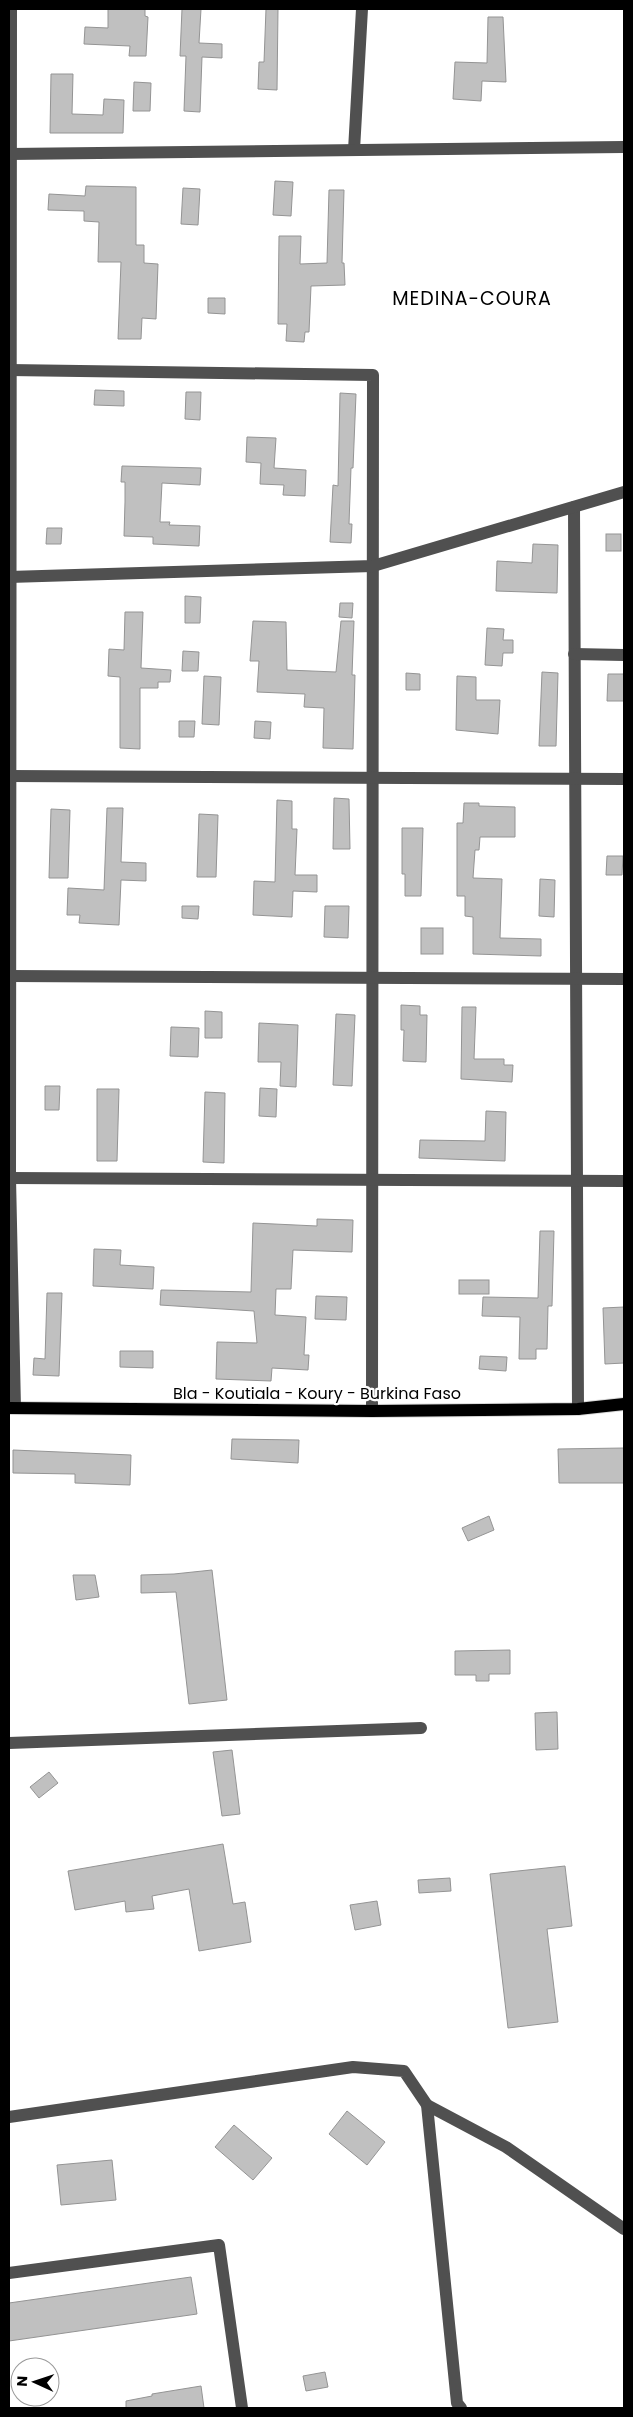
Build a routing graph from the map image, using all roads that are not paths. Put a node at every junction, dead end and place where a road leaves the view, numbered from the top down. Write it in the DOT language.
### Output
graph roads {
  1 [pos="11,9"];
  2 [pos="362,9"];
  3 [pos="624,147"];
  4 [pos="354,150"];
  5 [pos="10,154"];
  6 [pos="10,370"];
  7 [pos="624,492"];
  8 [pos="574,507"];
  9 [pos="373,566"];
  10 [pos="10,577"];
  11 [pos="574,654"];
  12 [pos="624,655"];
  13 [pos="10,776"];
  14 [pos="372,778"];
  15 [pos="575,779"];
  16 [pos="624,779"];
  17 [pos="10,976"];
  18 [pos="372,979"];
  19 [pos="576,980"];
  20 [pos="624,980"];
  21 [pos="9,1178"];
  22 [pos="372,1180"];
  23 [pos="577,1181"];
  24 [pos="624,1181"];
  25 [pos="624,1404"];
  26 [pos="12,1408"];
  27 [pos="578,1409"];
  28 [pos="372,1411"];
  29 [pos="421,1728"];
  30 [pos="9,1743"];
  31 [pos="428,2105"];
  32 [pos="9,2117"];
  33 [pos="624,2229"];
  34 [pos="9,2273"];
  35 [pos="242,2408"];
  36 [pos="461,2408"];
  1 -- 5 [label="street"];
  2 -- 4 [label="street"];
  3 -- 4 [label="street"];
  4 -- 5 [label="street"];
  5 -- 6 [label="street"];
  6 -- 9 [label="street"];
  6 -- 10 [label="street"];
  7 -- 8 [label="street"];
  8 -- 9 [label="street"];
  8 -- 11 [label="street"];
  9 -- 10 [label="street"];
  9 -- 14 [label="street"];
  10 -- 13 [label="street"];
  11 -- 12 [label="street"];
  11 -- 15 [label="street"];
  13 -- 14 [label="street"];
  13 -- 17 [label="street"];
  14 -- 15 [label="street"];
  14 -- 18 [label="street"];
  15 -- 16 [label="street"];
  15 -- 19 [label="street"];
  17 -- 18 [label="street"];
  17 -- 21 [label="street"];
  18 -- 19 [label="street"];
  18 -- 22 [label="street"];
  19 -- 20 [label="street"];
  19 -- 23 [label="street"];
  21 -- 22 [label="street"];
  21 -- 26 [label="street"];
  22 -- 23 [label="street"];
  22 -- 28 [label="street"];
  23 -- 24 [label="street"];
  23 -- 27 [label="street"];
  25 -- 27 [label="main road, Bla - Koutiala - Koury - Burkina Faso"];
  26 -- 28 [label="main road, Bla - Koutiala - Koury - Burkina Faso"];
  27 -- 28 [label="main road, Bla - Koutiala - Koury - Burkina Faso"];
  29 -- 30 [label="street"];
  31 -- 32 [label="street"];
  31 -- 33 [label="street"];
  31 -- 36 [label="street"];
  34 -- 35 [label="street"];
}
